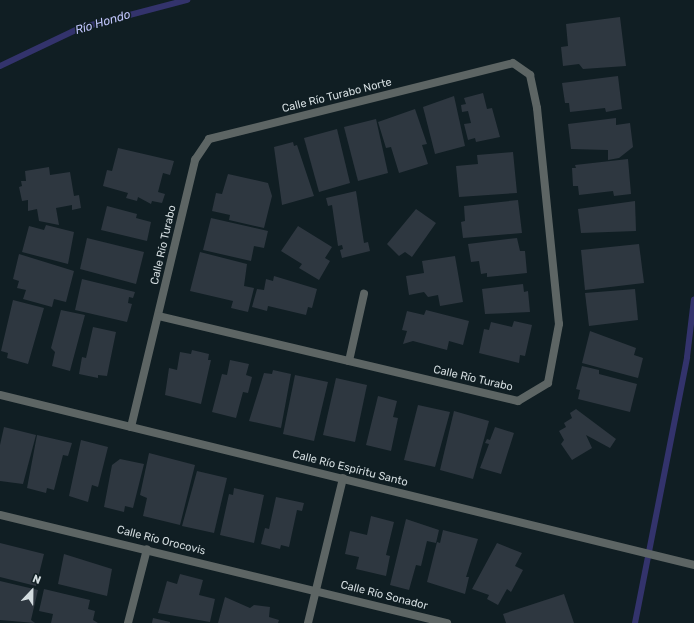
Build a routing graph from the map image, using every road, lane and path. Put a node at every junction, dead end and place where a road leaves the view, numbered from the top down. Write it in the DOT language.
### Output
graph roads {
  1 [pos="513,63"];
  2 [pos="191,180"];
  3 [pos="364,294"];
  4 [pos="159,316"];
  5 [pos="348,361"];
  6 [pos="0,395"];
  7 [pos="131,427"];
  8 [pos="343,478"];
  9 [pos="0,515"];
  10 [pos="147,549"];
  11 [pos="694,565"];
  12 [pos="316,590"];
  13 [pos="128,623"];
  14 [pos="308,623"];
  15 [pos="447,623"];
  1 -- 2 [label="street, Calle Río Turabo Norte"];
  1 -- 5 [label="street, Calle Río Turabo"];
  2 -- 4 [label="street, Calle Río Turabo"];
  3 -- 5 [label="street"];
  4 -- 5 [label="street, Calle Río Turabo"];
  4 -- 7 [label="street, Calle Río Turabo"];
  6 -- 7 [label="street, Calle Río Espíritu Santo"];
  7 -- 8 [label="street, Calle Río Espíritu Santo"];
  8 -- 11 [label="street, Calle Río Espíritu Santo"];
  8 -- 12 [label="street"];
  9 -- 10 [label="street, Calle Río Orocovis"];
  10 -- 12 [label="street, Calle Río Orocovis"];
  10 -- 13 [label="street"];
  12 -- 14 [label="street"];
  12 -- 15 [label="street, Calle Río Sonador"];
}
